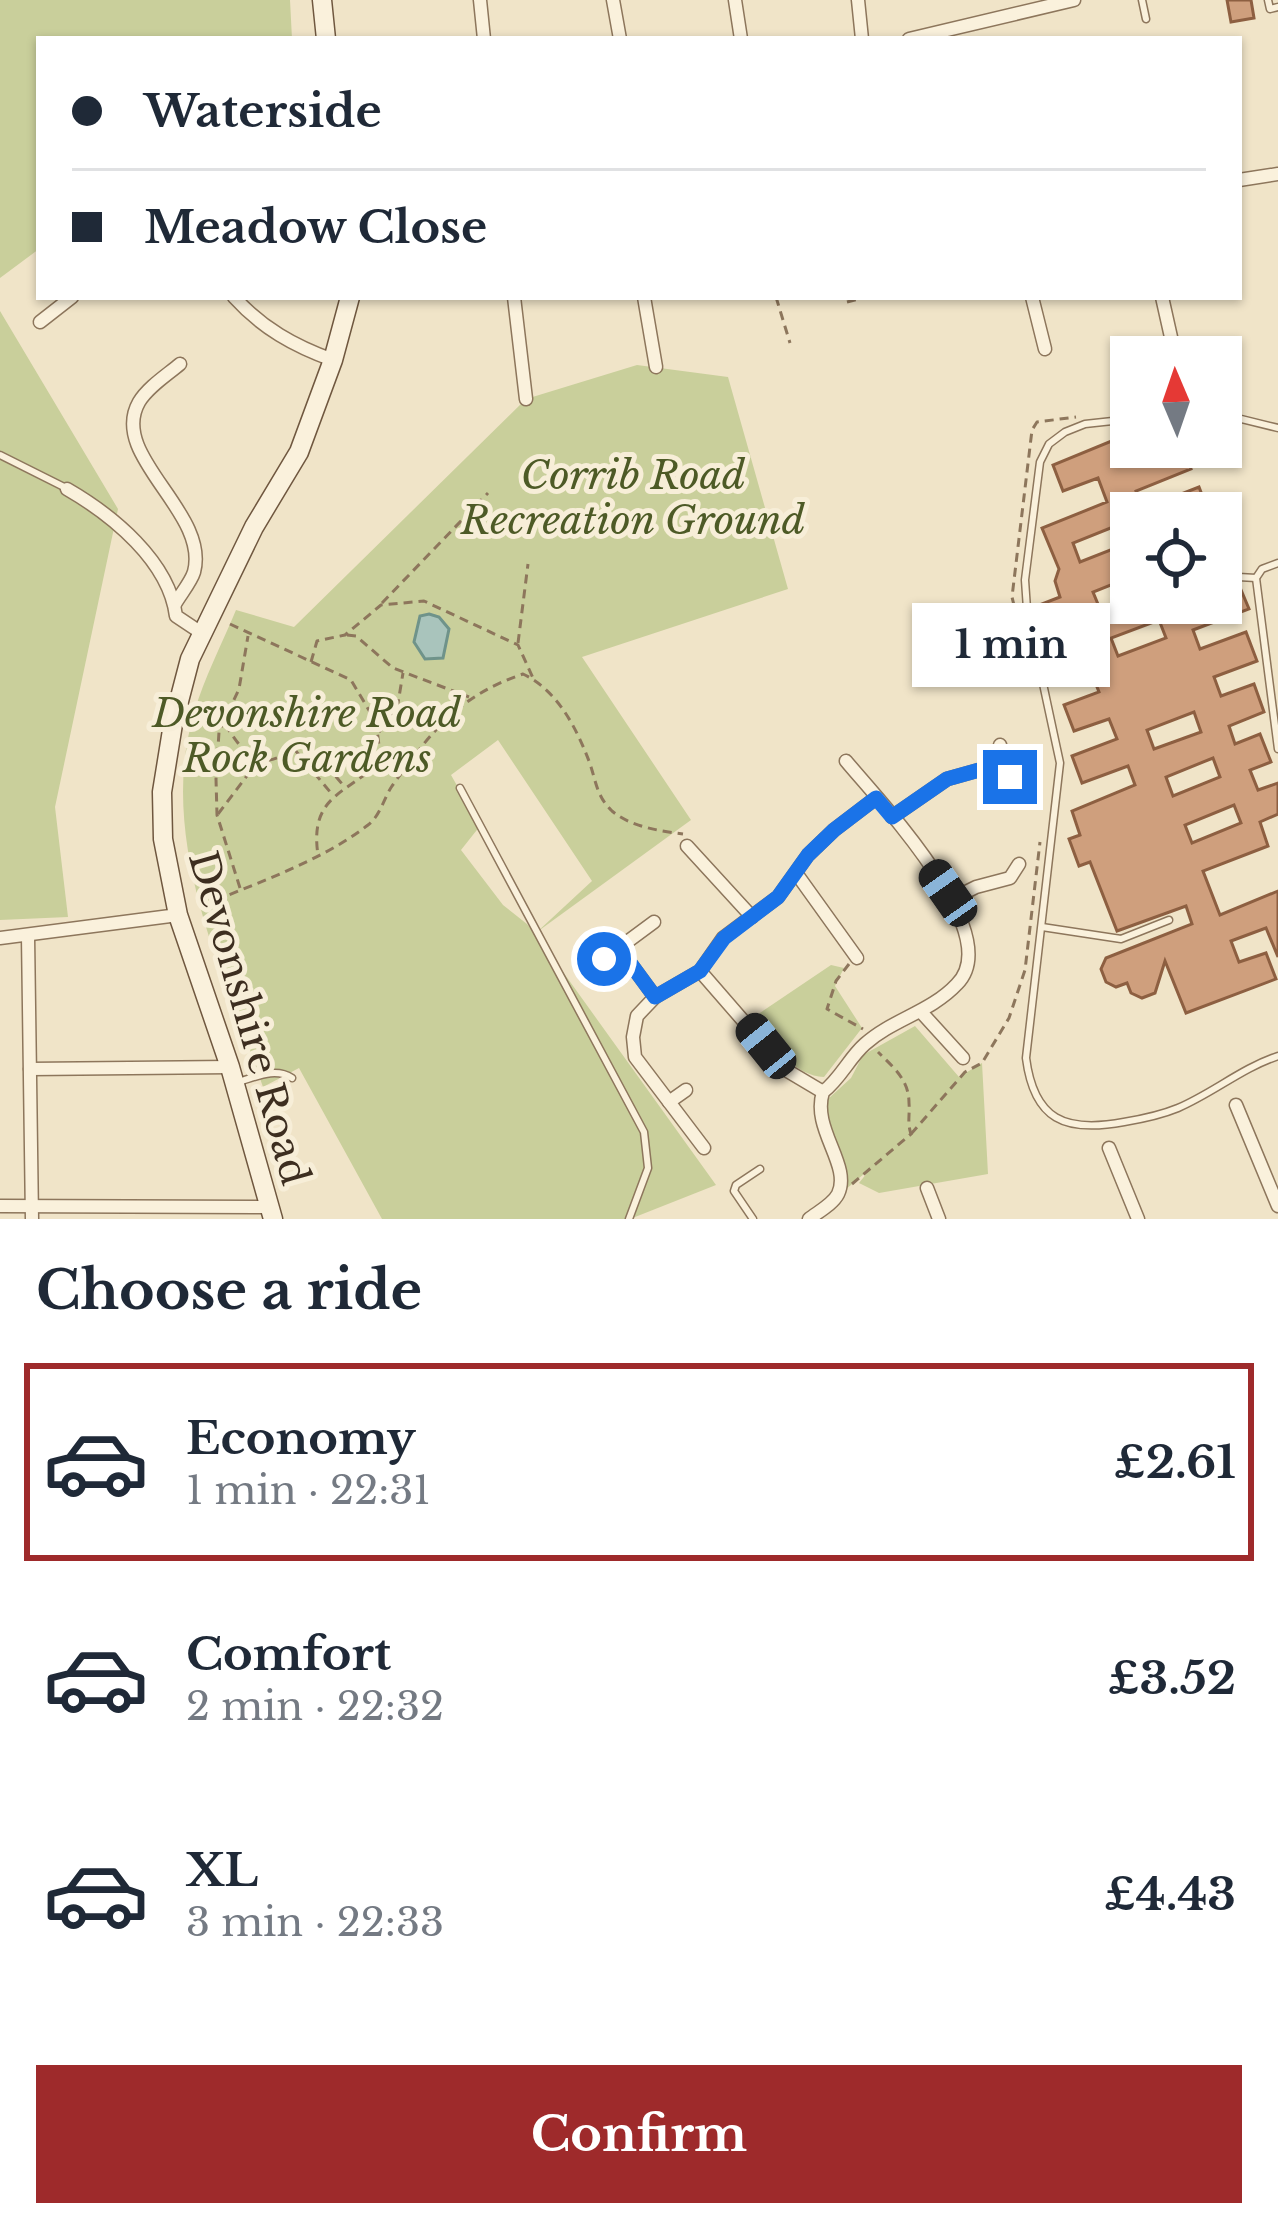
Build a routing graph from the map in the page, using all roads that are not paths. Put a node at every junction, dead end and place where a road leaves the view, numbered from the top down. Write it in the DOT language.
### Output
graph roads {
  1 [pos="322,0"];
  2 [pos="480,0"];
  3 [pos="613,0"];
  4 [pos="735,0"];
  5 [pos="858,0"];
  6 [pos="985,0"];
  7 [pos="1074,0"];
  8 [pos="1142,0"];
  9 [pos="1268,0"];
  10 [pos="1278,8"];
  11 [pos="989,19"];
  12 [pos="1146,19"];
  13 [pos="969,32"];
  14 [pos="326,36"];
  15 [pos="484,36"];
  16 [pos="619,36"];
  17 [pos="741,36"];
  18 [pos="862,36"];
  19 [pos="935,36"];
  20 [pos="1278,174"];
  21 [pos="1242,180"];
  22 [pos="68,300"];
  23 [pos="237,300"];
  24 [pos="349,300"];
  25 [pos="514,300"];
  26 [pos="645,300"];
  27 [pos="1033,300"];
  28 [pos="1163,300"];
  29 [pos="40,322"];
  30 [pos="1171,336"];
  31 [pos="1046,349"];
  32 [pos="333,360"];
  33 [pos="180,364"];
  34 [pos="656,367"];
  35 [pos="526,399"];
  36 [pos="118,416"];
  37 [pos="134,416"];
  38 [pos="1242,419"];
  39 [pos="1110,421"];
  40 [pos="1278,428"];
  41 [pos="0,455"];
  42 [pos="67,489"];
  43 [pos="1278,563"];
  44 [pos="1242,577"];
  45 [pos="1256,578"];
  46 [pos="175,604"];
  47 [pos="200,632"];
  48 [pos="1000,745"];
  49 [pos="1278,749"];
  50 [pos="846,761"];
  51 [pos="997,765"];
  52 [pos="1010,777"];
  53 [pos="460,788"];
  54 [pos="876,798"];
  55 [pos="892,817"];
  56 [pos="686,840"];
  57 [pos="1019,864"];
  58 [pos="796,873"];
  59 [pos="1010,878"];
  60 [pos="1021,890"];
  61 [pos="952,899"];
  62 [pos="178,915"];
  63 [pos="752,917"];
  64 [pos="1169,920"];
  65 [pos="654,922"];
  66 [pos="1042,926"];
  67 [pos="28,936"];
  68 [pos="0,938"];
  69 [pos="619,948"];
  70 [pos="857,958"];
  71 [pos="604,959"];
  72 [pos="700,971"];
  73 [pos="655,997"];
  74 [pos="922,1013"];
  75 [pos="1278,1056"];
  76 [pos="963,1058"];
  77 [pos="30,1069"];
  78 [pos="232,1075"];
  79 [pos="292,1078"];
  80 [pos="686,1090"];
  81 [pos="823,1092"];
  82 [pos="669,1102"];
  83 [pos="1236,1105"];
  84 [pos="704,1148"];
  85 [pos="1109,1148"];
  86 [pos="760,1169"];
  87 [pos="927,1188"];
  88 [pos="0,1206"];
  89 [pos="1278,1206"];
  90 [pos="32,1212"];
  91 [pos="155,1213"];
  92 [pos="271,1213"];
  93 [pos="629,1219"];
  94 [pos="753,1219"];
  95 [pos="809,1219"];
  96 [pos="939,1219"];
  97 [pos="1138,1219"];
  1 -- 14 [label="main road"];
  2 -- 15 [label="street"];
  3 -- 16 [label="street"];
  4 -- 17 [label="street"];
  5 -- 18 [label="street"];
  6 -- 11 [label="street"];
  7 -- 11 [label="street"];
  8 -- 12 [label="lane"];
  9 -- 10 [label="lane"];
  11 -- 13 [label="street"];
  13 -- 19 [label="street"];
  20 -- 21 [label="street"];
  22 -- 29 [label="street"];
  23 -- 32 [label="street"];
  24 -- 32 [label="main road, Devonshire Road"];
  25 -- 35 [label="street"];
  26 -- 34 [label="street"];
  27 -- 31 [label="street"];
  28 -- 30 [label="street"];
  32 -- 47 [label="main road, Devonshire Road"];
  33 -- 37 [label="street"];
  36 -- 37 [label="street"];
  37 -- 46 [label="street"];
  38 -- 40 [label="lane"];
  39 -- 66 [label="lane"];
  41 -- 42 [label="lane"];
  42 -- 46 [label="street"];
  43 -- 45 [label="lane"];
  44 -- 45 [label="lane"];
  45 -- 49 [label="lane"];
  46 -- 47 [label="street"];
  47 -- 62 [label="main road, Devonshire Road"];
  48 -- 51 [label="street"];
  50 -- 54 [label="street"];
  51 -- 52 [label="street"];
  51 -- 55 [label="street"];
  53 -- 93 [label="lane"];
  54 -- 55 [label="street"];
  54 -- 58 [label="street"];
  55 -- 61 [label="street"];
  56 -- 63 [label="street"];
  57 -- 59 [label="street"];
  58 -- 63 [label="street"];
  58 -- 70 [label="street"];
  59 -- 60 [label="street"];
  59 -- 61 [label="street"];
  61 -- 74 [label="street"];
  62 -- 67 [label="street"];
  62 -- 78 [label="main road, Devonshire Road"];
  63 -- 72 [label="street"];
  64 -- 66 [label="lane"];
  65 -- 69 [label="street"];
  66 -- 75 [label="lane"];
  67 -- 68 [label="street"];
  67 -- 77 [label="street"];
  69 -- 71 [label="street"];
  69 -- 73 [label="street"];
  72 -- 73 [label="street"];
  72 -- 81 [label="street"];
  73 -- 82 [label="street"];
  74 -- 76 [label="street"];
  74 -- 81 [label="street"];
  77 -- 78 [label="street"];
  77 -- 90 [label="street"];
  78 -- 79 [label="lane"];
  78 -- 92 [label="main road, Devonshire Road"];
  80 -- 82 [label="street"];
  81 -- 95 [label="street"];
  82 -- 84 [label="street"];
  83 -- 89 [label="street"];
  85 -- 97 [label="street"];
  86 -- 94 [label="lane"];
  87 -- 96 [label="street"];
  88 -- 90 [label="street"];
  90 -- 91 [label="street"];
  91 -- 92 [label="street"];
}
